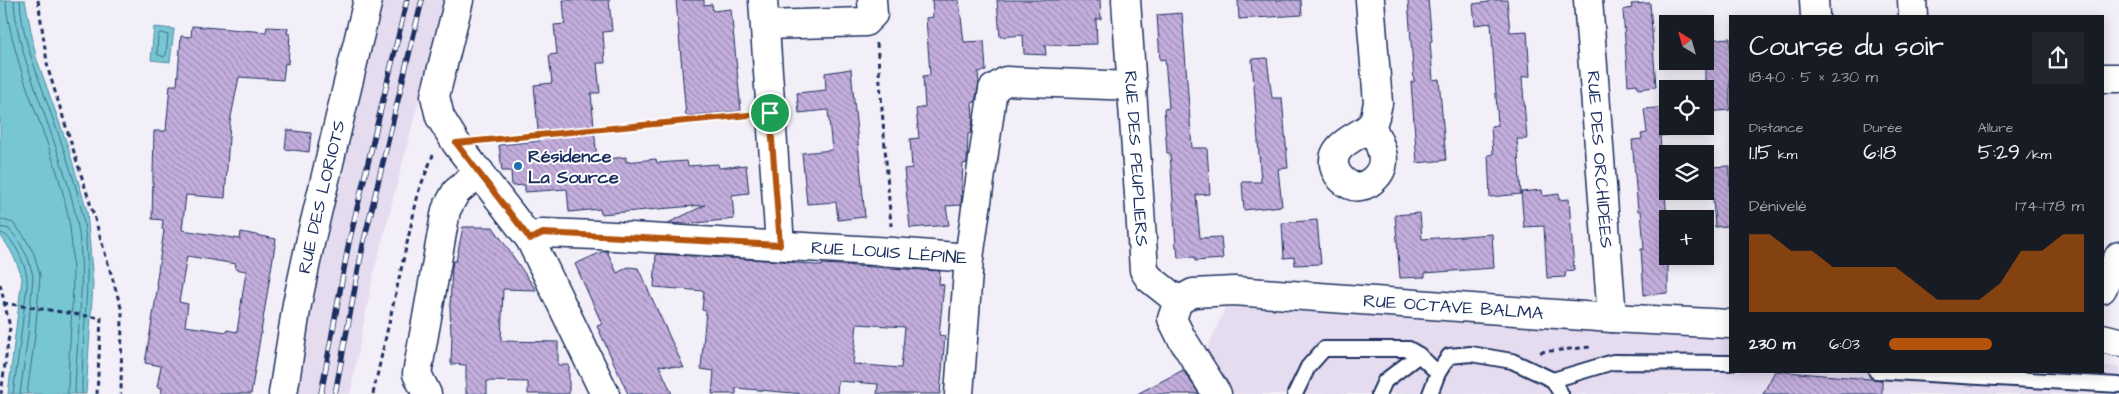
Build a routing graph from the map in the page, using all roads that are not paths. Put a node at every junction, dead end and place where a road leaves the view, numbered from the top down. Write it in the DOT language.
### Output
graph roads {
  1 [pos="459,0"];
  2 [pos="1126,0"];
  3 [pos="1370,0"];
  4 [pos="1588,0"];
  5 [pos="1814,0"];
  6 [pos="1912,0"];
  7 [pos="361,5"];
  8 [pos="871,9"];
  9 [pos="764,13"];
  10 [pos="1815,15"];
  11 [pos="1912,15"];
  12 [pos="2104,78"];
  13 [pos="2119,78"];
  14 [pos="1133,86"];
  15 [pos="1371,126"];
  16 [pos="480,172"];
  17 [pos="530,239"];
  18 [pos="780,245"];
  19 [pos="2119,256"];
  20 [pos="969,258"];
  21 [pos="2104,285"];
  22 [pos="1178,301"];
  23 [pos="1612,318"];
  24 [pos="1729,324"];
  25 [pos="2104,338"];
  26 [pos="2119,342"];
  27 [pos="1419,355"];
  28 [pos="1729,363"];
  29 [pos="1438,373"];
  30 [pos="1911,373"];
  31 [pos="1553,380"];
  32 [pos="2119,385"];
  33 [pos="283,394"];
  34 [pos="427,394"];
  35 [pos="605,394"];
  36 [pos="959,394"];
  37 [pos="1217,394"];
  38 [pos="1295,394"];
  39 [pos="1379,394"];
  40 [pos="1430,394"];
  41 [pos="1561,394"];
  1 -- 16 [label="street"];
  2 -- 14 [label="street, RUE DES PEUPLIERS"];
  3 -- 15 [label="street"];
  4 -- 23 [label="street, RUE DES ORCHIDÉES"];
  5 -- 10 [label="street"];
  6 -- 11 [label="street"];
  7 -- 33 [label="street, RUE DES LORIOTS"];
  8 -- 9 [label="street"];
  9 -- 18 [label="street"];
  12 -- 13 [label="street"];
  14 -- 20 [label="street, RUE LOUIS LÉPINE"];
  14 -- 22 [label="street, RUE DES PEUPLIERS"];
  16 -- 17 [label="street"];
  16 -- 34 [label="street"];
  17 -- 18 [label="street, RUE LOUIS LÉPINE"];
  17 -- 35 [label="street"];
  18 -- 20 [label="street, RUE LOUIS LÉPINE"];
  19 -- 21 [label="street"];
  20 -- 36 [label="street"];
  22 -- 23 [label="street, RUE OCTAVE BALMA"];
  22 -- 37 [label="street"];
  23 -- 24 [label="street, RUE OCTAVE BALMA"];
  25 -- 26 [label="street"];
  27 -- 29 [label="lane"];
  27 -- 38 [label="lane"];
  27 -- 39 [label="lane"];
  28 -- 31 [label="lane"];
  29 -- 31 [label="lane"];
  29 -- 40 [label="lane"];
  30 -- 32 [label="lane"];
  31 -- 41 [label="lane"];
}
